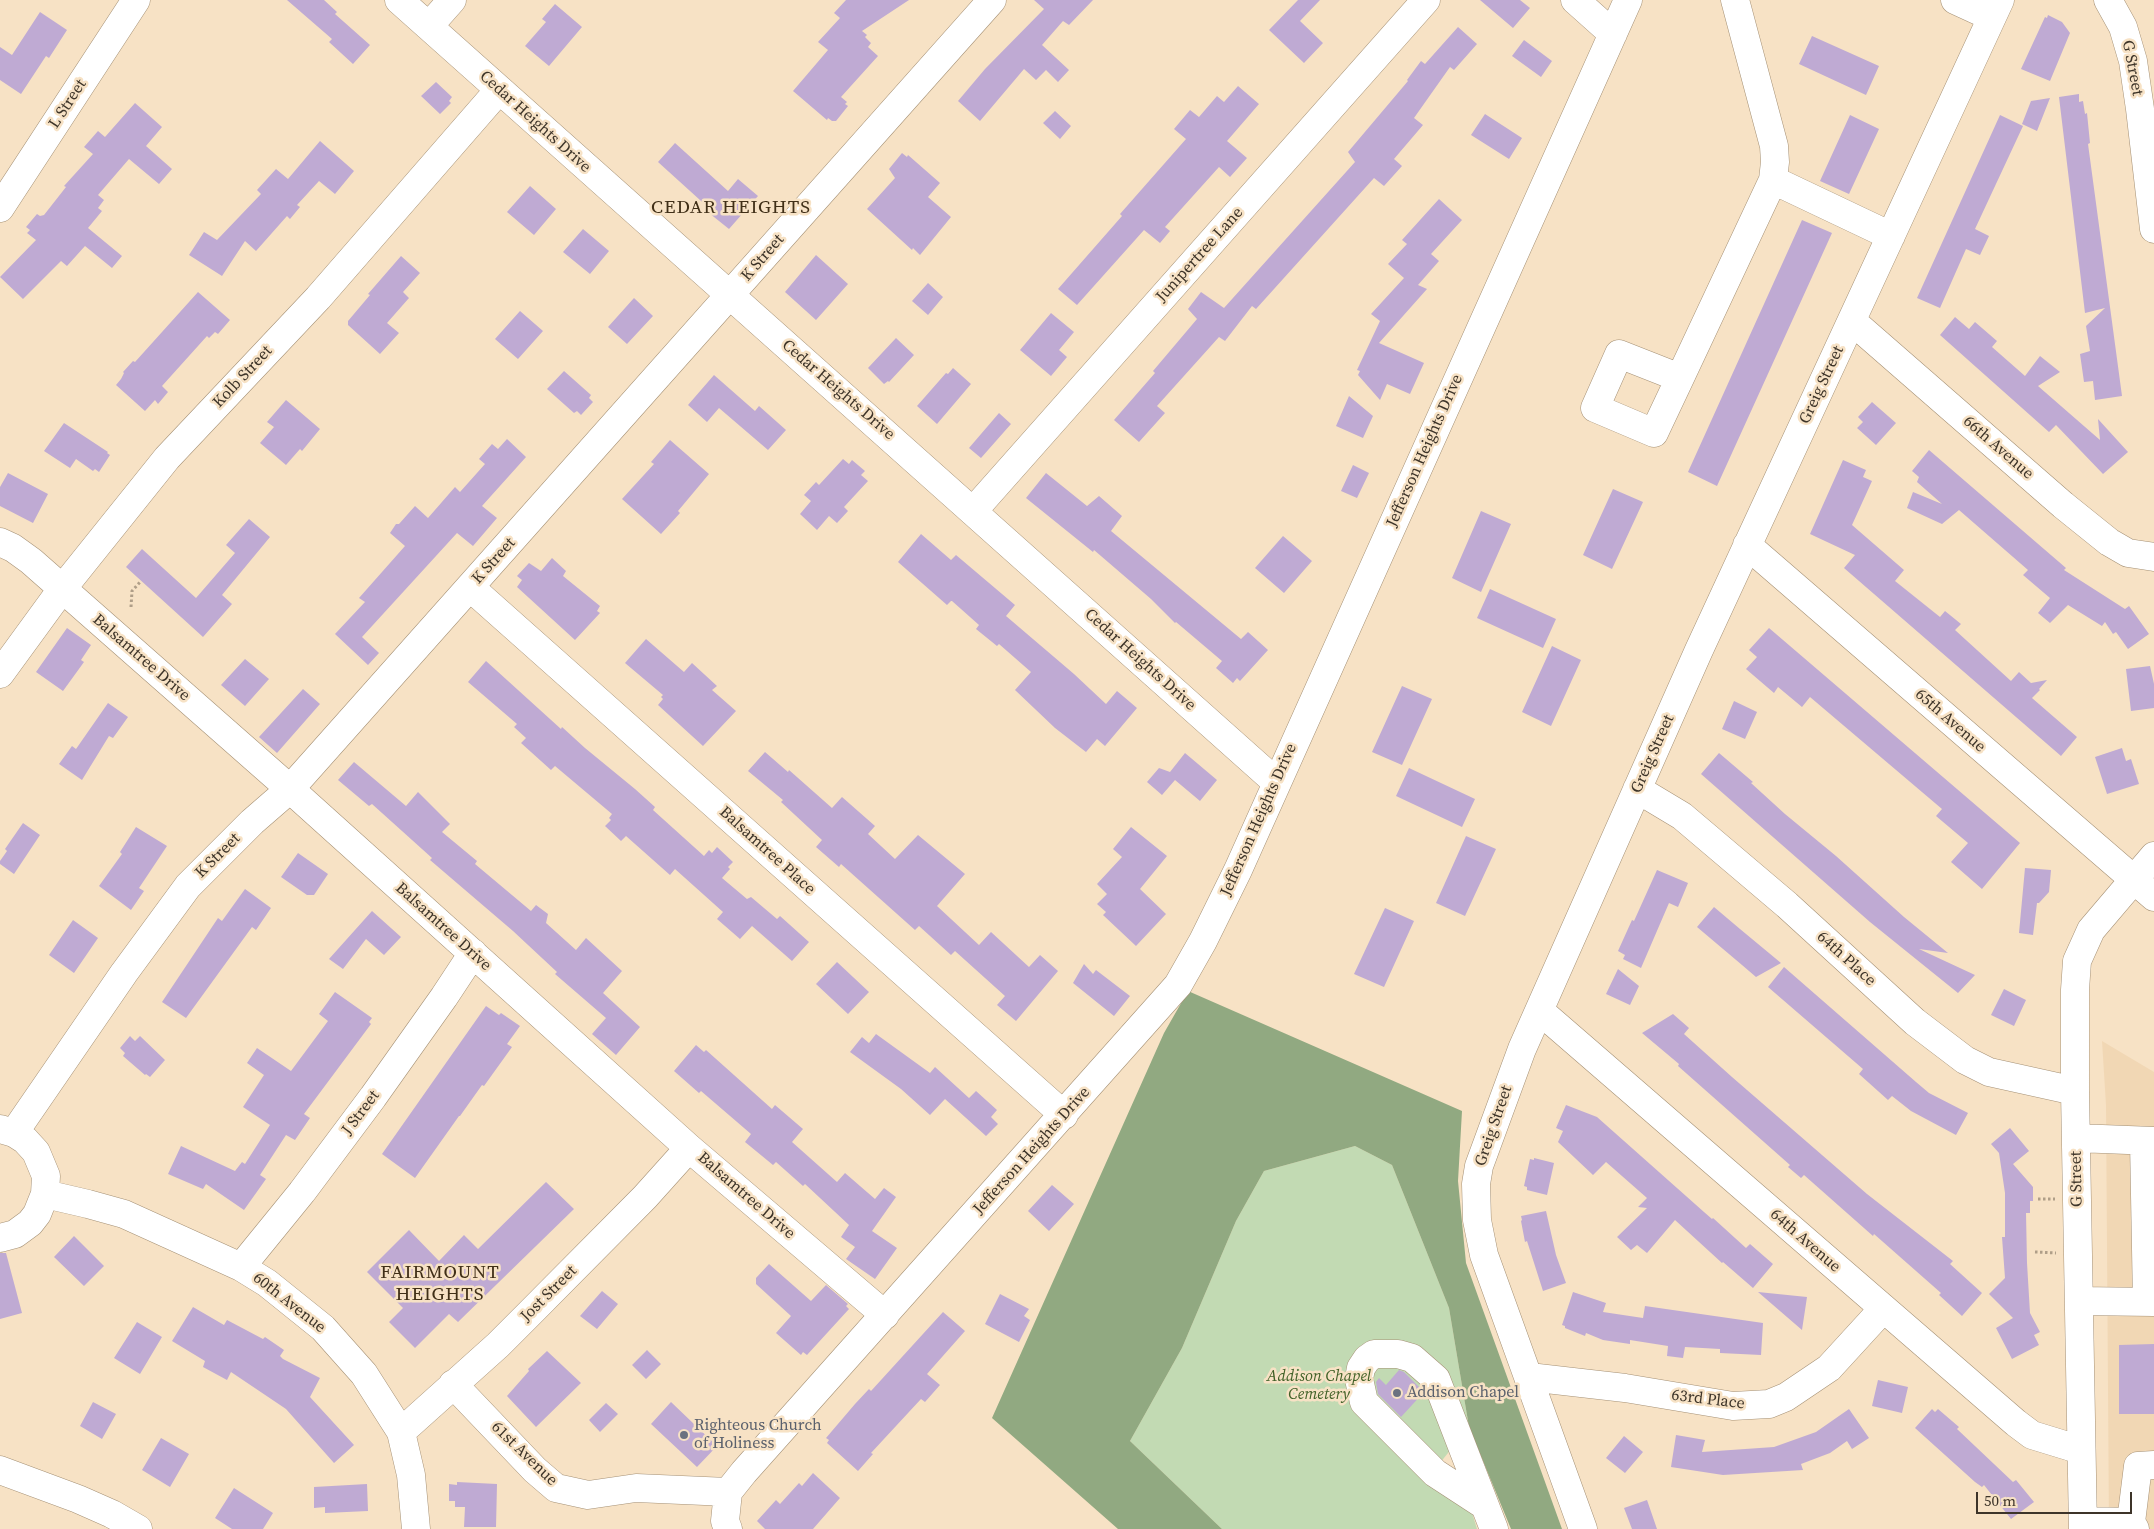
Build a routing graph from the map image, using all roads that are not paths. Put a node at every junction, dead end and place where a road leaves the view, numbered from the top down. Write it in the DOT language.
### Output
graph roads {
  1 [pos="136,0"];
  2 [pos="399,0"];
  3 [pos="452,0"];
  4 [pos="992,0"];
  5 [pos="1426,0"];
  6 [pos="1575,0"];
  7 [pos="1628,0"];
  8 [pos="1735,0"];
  9 [pos="1955,0"];
  10 [pos="2108,0"];
  11 [pos="1996,8"];
  12 [pos="428,26"];
  13 [pos="1613,34"];
  14 [pos="499,90"];
  15 [pos="1773,180"];
  16 [pos="0,208"];
  17 [pos="2154,229"];
  18 [pos="1891,236"];
  19 [pos="730,295"];
  20 [pos="1852,321"];
  21 [pos="1680,378"];
  22 [pos="974,510"];
  23 [pos="0,542"];
  24 [pos="1746,545"];
  25 [pos="2154,558"];
  26 [pos="471,588"];
  27 [pos="62,589"];
  28 [pos="0,674"];
  29 [pos="1276,782"];
  30 [pos="290,789"];
  31 [pos="1637,789"];
  32 [pos="2154,856"];
  33 [pos="2134,880"];
  34 [pos="2154,898"];
  35 [pos="473,954"];
  36 [pos="1540,1011"];
  37 [pos="2075,1091"];
  38 [pos="1064,1115"];
  39 [pos="7,1131"];
  40 [pos="2076,1138"];
  41 [pos="2149,1141"];
  42 [pos="689,1148"];
  43 [pos="45,1194"];
  44 [pos="0,1238"];
  45 [pos="241,1267"];
  46 [pos="2079,1301"];
  47 [pos="2151,1302"];
  48 [pos="1883,1309"];
  49 [pos="885,1315"];
  50 [pos="1529,1377"];
  51 [pos="453,1384"];
  52 [pos="400,1432"];
  53 [pos="2081,1450"];
  54 [pos="2154,1465"];
  55 [pos="0,1470"];
  56 [pos="728,1492"];
  57 [pos="1489,1517"];
  58 [pos="106,1522"];
  59 [pos="2083,1525"];
  60 [pos="2133,1526"];
  61 [pos="138,1529"];
  62 [pos="416,1529"];
  63 [pos="728,1529"];
  64 [pos="1583,1529"];
  1 -- 16 [label="street, L Street"];
  2 -- 12 [label="street, Cedar Heights Drive"];
  3 -- 12 [label="street"];
  4 -- 19 [label="street, K Street"];
  5 -- 22 [label="street, Junipertree Lane"];
  6 -- 13 [label="street"];
  7 -- 13 [label="street, Jefferson Heights Drive"];
  8 -- 15 [label="street"];
  9 -- 11 [label="street"];
  10 -- 17 [label="street, G Street"];
  11 -- 18 [label="street, Greig Street"];
  12 -- 14 [label="street, Cedar Heights Drive"];
  13 -- 29 [label="street, Jefferson Heights Drive"];
  14 -- 19 [label="street, Cedar Heights Drive"];
  14 -- 27 [label="street, Kolb Street"];
  15 -- 18 [label="street"];
  15 -- 21 [label="street"];
  18 -- 20 [label="street, Greig Street"];
  19 -- 22 [label="street, Cedar Heights Drive"];
  19 -- 26 [label="street, K Street"];
  20 -- 24 [label="street, Greig Street"];
  20 -- 25 [label="street, 66th Avenue"];
  22 -- 29 [label="street, Cedar Heights Drive"];
  23 -- 27 [label="street, Balsamtree Drive"];
  24 -- 31 [label="street, Greig Street"];
  24 -- 33 [label="street, 65th Avenue"];
  26 -- 30 [label="street, K Street"];
  26 -- 38 [label="street, Balsamtree Place"];
  27 -- 28 [label="street, Kolb Street"];
  27 -- 30 [label="street, Balsamtree Drive"];
  29 -- 38 [label="street, Jefferson Heights Drive"];
  30 -- 35 [label="street, Balsamtree Drive"];
  30 -- 39 [label="street, K Street"];
  31 -- 36 [label="street, Greig Street"];
  31 -- 37 [label="street, 64th Place"];
  32 -- 33 [label="street, G Street"];
  33 -- 34 [label="street, 65th Avenue"];
  33 -- 37 [label="street, G Street"];
  35 -- 42 [label="street, Balsamtree Drive"];
  35 -- 45 [label="street, J Street"];
  36 -- 48 [label="street, 64th Avenue"];
  36 -- 50 [label="street, Greig Street"];
  37 -- 40 [label="street, G Street"];
  38 -- 49 [label="street, Jefferson Heights Drive"];
  39 -- 43 [label="street"];
  40 -- 41 [label="street"];
  40 -- 46 [label="street, G Street"];
  41 -- 47 [label="street"];
  42 -- 49 [label="street, Balsamtree Drive"];
  42 -- 51 [label="street, Jost Street"];
  43 -- 44 [label="street"];
  43 -- 45 [label="street, 60th Avenue"];
  45 -- 52 [label="street, 60th Avenue"];
  46 -- 47 [label="street"];
  46 -- 53 [label="street, G Street"];
  48 -- 50 [label="street, 63rd Place"];
  48 -- 53 [label="street, 64th Avenue"];
  49 -- 56 [label="street, Jefferson Heights Drive"];
  50 -- 64 [label="street, Greig Street"];
  51 -- 52 [label="street, Jost Street"];
  51 -- 56 [label="street, 61st Avenue"];
  52 -- 62 [label="street, 60th Avenue"];
  53 -- 59 [label="street, G Street"];
  54 -- 60 [label="street"];
  55 -- 58 [label="street"];
  56 -- 63 [label="street"];
  57 -- 57 [label="street"];
  58 -- 61 [label="street"];
  59 -- 60 [label="street"];
}
